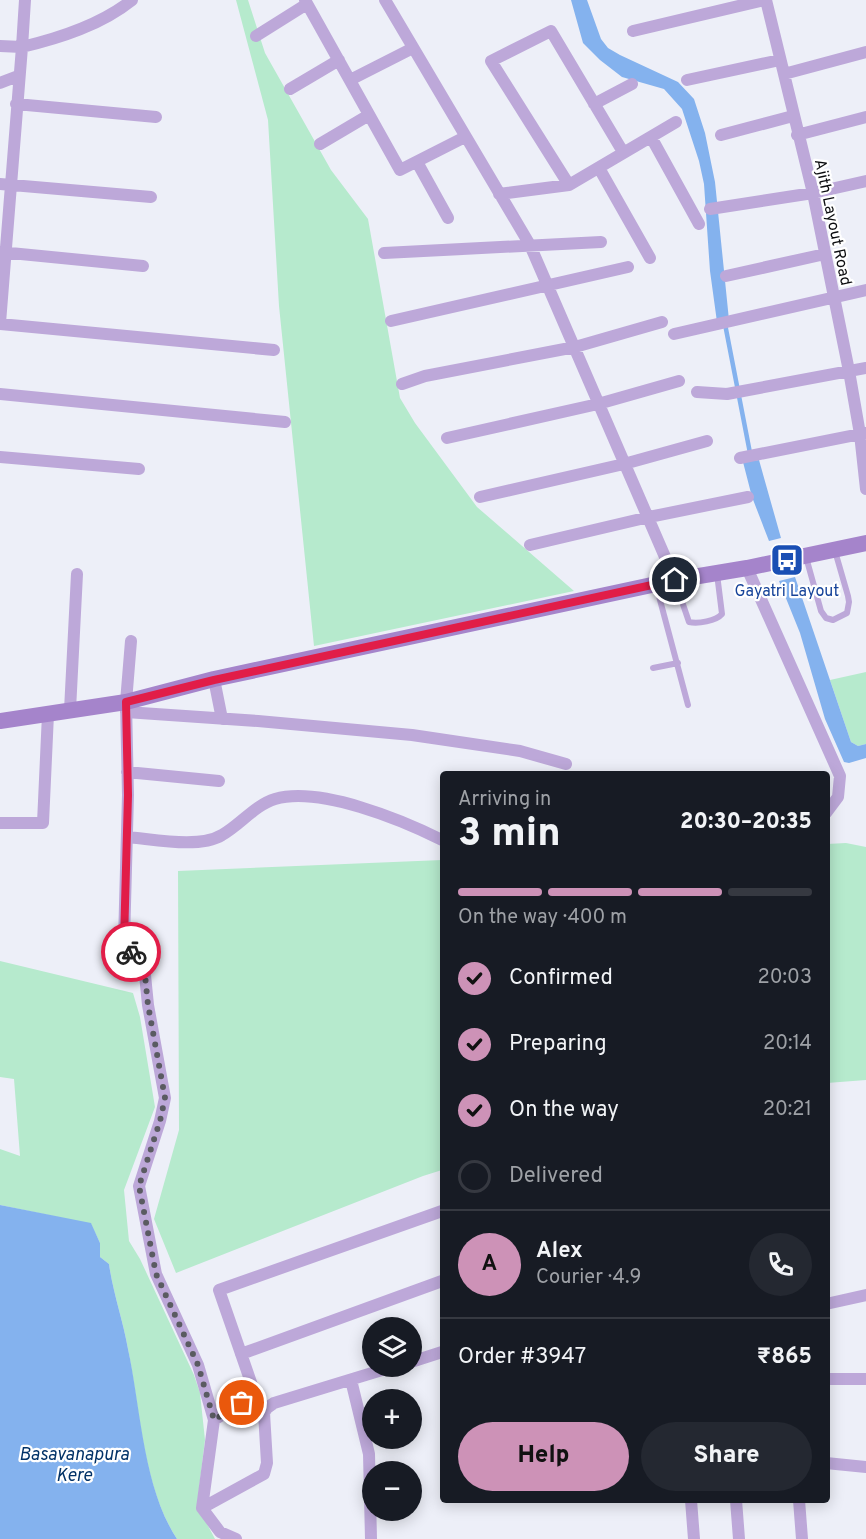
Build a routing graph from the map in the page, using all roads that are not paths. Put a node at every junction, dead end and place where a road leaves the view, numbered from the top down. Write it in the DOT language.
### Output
graph roads {
  1 [pos="25,0"];
  2 [pos="132,0"];
  3 [pos="385,0"];
  4 [pos="765,0"];
  5 [pos="306,2"];
  6 [pos="633,31"];
  7 [pos="256,36"];
  8 [pos="0,46"];
  9 [pos="21,47"];
  10 [pos="413,48"];
  11 [pos="866,52"];
  12 [pos="339,60"];
  13 [pos="780,60"];
  14 [pos="784,74"];
  15 [pos="18,76"];
  16 [pos="350,80"];
  17 [pos="687,80"];
  18 [pos="0,83"];
  19 [pos="632,84"];
  20 [pos="290,89"];
  21 [pos="16,104"];
  22 [pos="594,104"];
  23 [pos="369,115"];
  24 [pos="793,116"];
  25 [pos="156,117"];
  26 [pos="866,117"];
  27 [pos="676,122"];
  28 [pos="721,135"];
  29 [pos="797,135"];
  30 [pos="651,136"];
  31 [pos="465,137"];
  32 [pos="320,144"];
  33 [pos="623,152"];
  34 [pos="417,162"];
  35 [pos="599,168"];
  36 [pos="866,181"];
  37 [pos="5,184"];
  38 [pos="569,185"];
  39 [pos="813,193"];
  40 [pos="500,195"];
  41 [pos="151,197"];
  42 [pos="710,209"];
  43 [pos="448,218"];
  44 [pos="699,224"];
  45 [pos="601,242"];
  46 [pos="530,245"];
  47 [pos="2,253"];
  48 [pos="384,253"];
  49 [pos="825,254"];
  50 [pos="650,258"];
  51 [pos="143,266"];
  52 [pos="628,267"];
  53 [pos="726,276"];
  54 [pos="548,285"];
  55 [pos="866,290"];
  56 [pos="833,298"];
  57 [pos="391,321"];
  58 [pos="662,322"];
  59 [pos="0,323"];
  60 [pos="674,334"];
  61 [pos="575,346"];
  62 [pos="274,350"];
  63 [pos="866,368"];
  64 [pos="849,371"];
  65 [pos="679,381"];
  66 [pos="402,384"];
  67 [pos="697,392"];
  68 [pos="0,394"];
  69 [pos="598,404"];
  70 [pos="285,422"];
  71 [pos="863,434"];
  72 [pos="447,438"];
  73 [pos="707,441"];
  74 [pos="0,457"];
  75 [pos="740,458"];
  76 [pos="624,464"];
  77 [pos="139,469"];
  78 [pos="866,489"];
  79 [pos="480,497"];
  80 [pos="748,497"];
  81 [pos="649,517"];
  82 [pos="866,543"];
  83 [pos="530,545"];
  84 [pos="835,550"];
  85 [pos="806,556"];
  86 [pos="747,568"];
  87 [pos="717,573"];
  88 [pos="77,574"];
  89 [pos="675,580"];
  90 [pos="656,584"];
  91 [pos="131,641"];
  92 [pos="678,663"];
  93 [pos="653,668"];
  94 [pos="214,680"];
  95 [pos="688,705"];
  96 [pos="126,707"];
  97 [pos="70,710"];
  98 [pos="48,714"];
  99 [pos="222,719"];
  100 [pos="1,725"];
  101 [pos="566,764"];
  102 [pos="127,771"];
  103 [pos="219,782"];
  104 [pos="830,807"];
  105 [pos="0,823"];
  106 [pos="127,837"];
  107 [pos="440,839"];
  108 [pos="440,1212"];
  109 [pos="440,1282"];
  110 [pos="866,1295"];
  111 [pos="830,1303"];
  112 [pos="440,1353"];
  113 [pos="242,1354"];
  114 [pos="422,1358"];
  115 [pos="362,1376"];
  116 [pos="866,1379"];
  117 [pos="351,1380"];
  118 [pos="830,1380"];
  119 [pos="214,1420"];
  120 [pos="830,1463"];
  121 [pos="866,1467"];
  122 [pos="691,1503"];
  123 [pos="736,1503"];
  124 [pos="799,1503"];
  125 [pos="202,1508"];
  126 [pos="236,1539"];
  127 [pos="371,1539"];
  128 [pos="694,1539"];
  129 [pos="738,1539"];
  130 [pos="802,1539"];
  1 -- 9 [label="street"];
  2 -- 9 [label="street"];
  3 -- 10 [label="street"];
  4 -- 6 [label="street"];
  4 -- 13 [label="street, Ajith Layout Road"];
  5 -- 7 [label="street"];
  5 -- 12 [label="street"];
  8 -- 9 [label="street"];
  9 -- 15 [label="street"];
  10 -- 16 [label="street"];
  10 -- 31 [label="street"];
  11 -- 14 [label="street"];
  12 -- 16 [label="street"];
  12 -- 20 [label="street"];
  13 -- 14 [label="street, Ajith Layout Road"];
  13 -- 17 [label="street"];
  14 -- 24 [label="street, Ajith Layout Road"];
  15 -- 18 [label="street"];
  15 -- 21 [label="street"];
  16 -- 23 [label="street"];
  19 -- 22 [label="street"];
  21 -- 25 [label="street"];
  21 -- 37 [label="street"];
  22 -- 33 [label="street"];
  22 -- 38 [label="street"];
  23 -- 32 [label="street"];
  23 -- 34 [label="street"];
  24 -- 28 [label="street"];
  24 -- 29 [label="street, Ajith Layout Road"];
  26 -- 29 [label="street"];
  27 -- 30 [label="street"];
  29 -- 39 [label="street, Ajith Layout Road"];
  30 -- 33 [label="street"];
  30 -- 44 [label="street"];
  31 -- 34 [label="street"];
  31 -- 40 [label="street"];
  33 -- 35 [label="street"];
  34 -- 43 [label="street"];
  35 -- 38 [label="street"];
  35 -- 50 [label="street"];
  36 -- 39 [label="street"];
  37 -- 41 [label="street"];
  37 -- 47 [label="street"];
  38 -- 40 [label="street"];
  39 -- 42 [label="street"];
  39 -- 49 [label="street, Ajith Layout Road"];
  40 -- 46 [label="street"];
  45 -- 46 [label="street"];
  46 -- 48 [label="street"];
  46 -- 54 [label="street"];
  47 -- 51 [label="street"];
  47 -- 59 [label="street"];
  49 -- 53 [label="street"];
  49 -- 56 [label="street, Ajith Layout Road"];
  52 -- 54 [label="street"];
  54 -- 57 [label="street"];
  54 -- 61 [label="street"];
  55 -- 56 [label="street"];
  56 -- 60 [label="street"];
  56 -- 64 [label="street, Ajith Layout Road"];
  58 -- 61 [label="street"];
  59 -- 62 [label="street"];
  61 -- 66 [label="street"];
  61 -- 69 [label="street"];
  63 -- 64 [label="street"];
  64 -- 67 [label="street"];
  64 -- 71 [label="street, Ajith Layout Road"];
  65 -- 69 [label="street"];
  68 -- 70 [label="street"];
  69 -- 72 [label="street"];
  69 -- 76 [label="street"];
  71 -- 75 [label="street"];
  71 -- 78 [label="street, Ajith Layout Road"];
  73 -- 76 [label="street"];
  74 -- 77 [label="street"];
  76 -- 79 [label="street"];
  76 -- 81 [label="street"];
  80 -- 81 [label="street"];
  81 -- 83 [label="street"];
  81 -- 89 [label="street"];
  82 -- 84 [label="main road"];
  84 -- 85 [label="main road"];
  84 -- 85 [label="lane"];
  85 -- 86 [label="main road"];
  86 -- 87 [label="main road"];
  86 -- 104 [label="street"];
  87 -- 89 [label="main road"];
  87 -- 89 [label="lane"];
  88 -- 97 [label="street"];
  89 -- 90 [label="main road"];
  90 -- 92 [label="lane"];
  90 -- 94 [label="main road"];
  91 -- 96 [label="street"];
  92 -- 93 [label="lane"];
  92 -- 95 [label="lane"];
  94 -- 96 [label="main road"];
  94 -- 99 [label="street"];
  96 -- 97 [label="main road"];
  96 -- 99 [label="street"];
  96 -- 102 [label="street"];
  97 -- 98 [label="main road"];
  98 -- 100 [label="main road"];
  98 -- 105 [label="street"];
  99 -- 101 [label="street"];
  102 -- 103 [label="street"];
  102 -- 106 [label="street"];
  106 -- 107 [label="street"];
  106 -- 119 [label="street"];
  108 -- 113 [label="street"];
  109 -- 113 [label="street"];
  110 -- 111 [label="street"];
  112 -- 114 [label="street"];
  113 -- 119 [label="street"];
  115 -- 117 [label="street"];
  116 -- 118 [label="street"];
  117 -- 125 [label="street"];
  117 -- 127 [label="street"];
  119 -- 125 [label="street"];
  120 -- 121 [label="street"];
  122 -- 128 [label="street"];
  123 -- 129 [label="street"];
  124 -- 130 [label="street"];
  125 -- 126 [label="street"];
}
